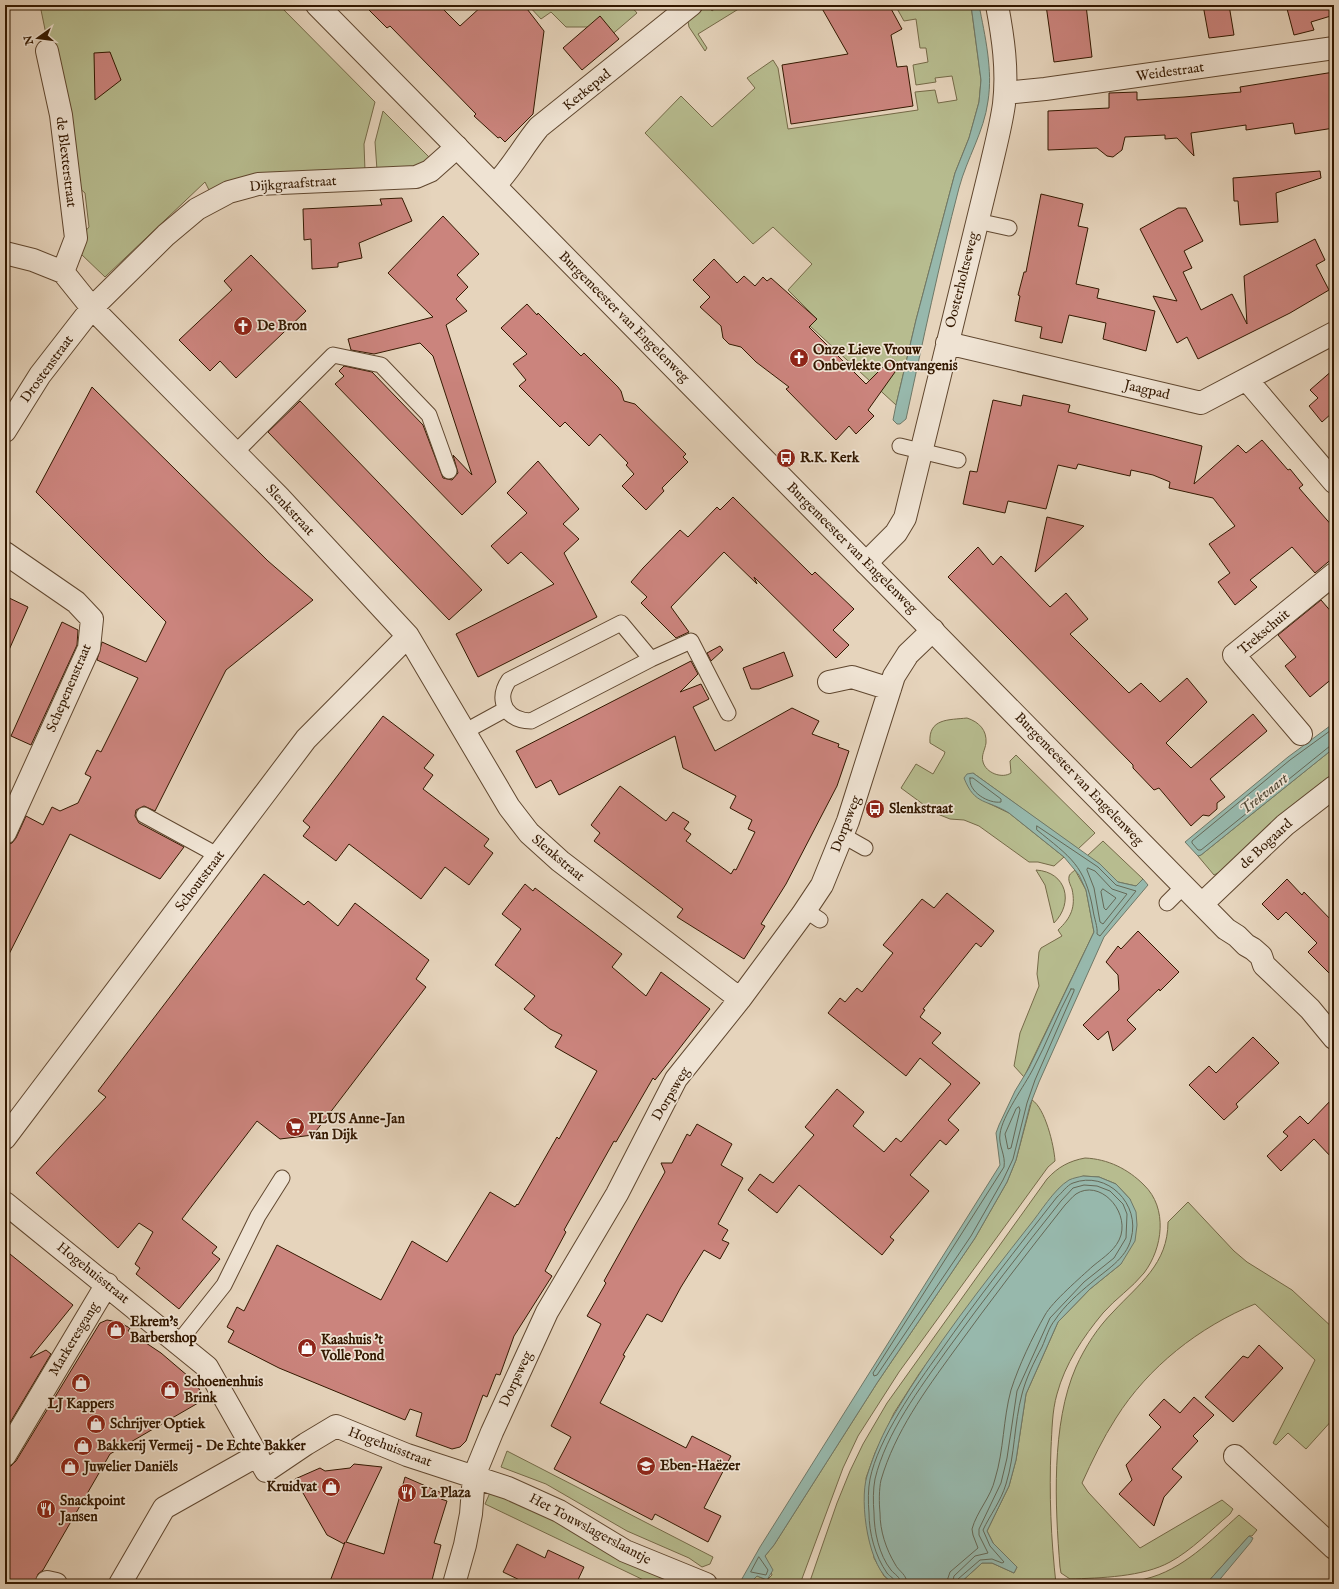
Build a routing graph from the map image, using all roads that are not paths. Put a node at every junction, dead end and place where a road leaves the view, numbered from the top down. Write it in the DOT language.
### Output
graph roads {
  1 [pos="317,5"];
  2 [pos="691,5"];
  3 [pos="996,5"];
  4 [pos="1334,48"];
  5 [pos="47,51"];
  6 [pos="1005,93"];
  7 [pos="457,147"];
  8 [pos="494,185"];
  9 [pos="977,221"];
  10 [pos="1009,228"];
  11 [pos="5,253"];
  12 [pos="63,272"];
  13 [pos="92,308"];
  14 [pos="1334,333"];
  15 [pos="947,343"];
  16 [pos="1247,380"];
  17 [pos="5,431"];
  18 [pos="910,449"];
  19 [pos="235,453"];
  20 [pos="958,460"];
  21 [pos="449,471"];
  22 [pos="1334,482"];
  23 [pos="5,553"];
  24 [pos="866,563"];
  25 [pos="1334,574"];
  26 [pos="932,630"];
  27 [pos="408,636"];
  28 [pos="651,659"];
  29 [pos="829,682"];
  30 [pos="890,689"];
  31 [pos="506,709"];
  32 [pos="728,713"];
  33 [pos="464,732"];
  34 [pos="1301,734"];
  35 [pos="1334,787"];
  36 [pos="144,814"];
  37 [pos="5,833"];
  38 [pos="842,836"];
  39 [pos="865,848"];
  40 [pos="220,856"];
  41 [pos="1184,886"];
  42 [pos="1167,903"];
  43 [pos="1202,904"];
  44 [pos="740,999"];
  45 [pos="1334,1038"];
  46 [pos="5,1138"];
  47 [pos="282,1178"];
  48 [pos="5,1203"];
  49 [pos="107,1284"];
  50 [pos="178,1342"];
  51 [pos="5,1455"];
  52 [pos="258,1455"];
  53 [pos="1235,1456"];
  54 [pos="474,1476"];
  55 [pos="1334,1548"];
  56 [pos="120,1584"];
  57 [pos="454,1584"];
  58 [pos="706,1584"];
  1 -- 7 [label="street, Burgemeester van Engelenweg"];
  2 -- 8 [label="street, Kerkepad"];
  3 -- 6 [label="street, Oosterholtseweg"];
  4 -- 6 [label="street, Weidestraat"];
  5 -- 12 [label="street, de Blexterstraat"];
  6 -- 9 [label="street, Oosterholtseweg"];
  7 -- 8 [label="street, Burgemeester van Engelenweg"];
  7 -- 13 [label="street, Dijkgraafstraat"];
  8 -- 24 [label="street, Burgemeester van Engelenweg"];
  9 -- 10 [label="lane"];
  9 -- 15 [label="street, Oosterholtseweg"];
  11 -- 12 [label="street"];
  12 -- 13 [label="street, Slenkstraat"];
  13 -- 17 [label="street, Drostenstraat"];
  13 -- 19 [label="street, Slenkstraat"];
  14 -- 16 [label="street, Jaagpad"];
  15 -- 16 [label="street, Jaagpad"];
  15 -- 18 [label="street, Oosterholtseweg"];
  16 -- 22 [label="street"];
  18 -- 20 [label="lane"];
  18 -- 24 [label="street, Oosterholtseweg"];
  19 -- 21 [label="lane"];
  19 -- 27 [label="street, Slenkstraat"];
  23 -- 37 [label="street, Schepenenstraat"];
  24 -- 26 [label="street, Burgemeester van Engelenweg"];
  25 -- 34 [label="street, Trekschuit"];
  26 -- 30 [label="street, Dorpsweg"];
  26 -- 41 [label="street, Burgemeester van Engelenweg"];
  27 -- 33 [label="street, Slenkstraat"];
  27 -- 40 [label="street, Schoutstraat"];
  28 -- 31 [label="lane"];
  28 -- 31 [label="lane"];
  28 -- 32 [label="lane"];
  29 -- 30 [label="street"];
  30 -- 38 [label="street, Dorpsweg"];
  31 -- 33 [label="lane"];
  33 -- 44 [label="street, Slenkstraat"];
  35 -- 43 [label="street, de Bogaard"];
  36 -- 40 [label="lane"];
  38 -- 39 [label="lane"];
  38 -- 44 [label="street, Dorpsweg"];
  40 -- 46 [label="street, Schoutstraat"];
  41 -- 42 [label="lane"];
  41 -- 43 [label="street, Burgemeester van Engelenweg"];
  43 -- 45 [label="street, Burgemeester van Engelenweg"];
  44 -- 54 [label="street, Dorpsweg"];
  47 -- 50 [label="lane"];
  48 -- 49 [label="street, Hogehuisstraat"];
  49 -- 50 [label="street, Hogehuisstraat"];
  49 -- 51 [label="street, Markeresgang"];
  50 -- 52 [label="street, Hogehuisstraat"];
  52 -- 54 [label="street, Hogehuisstraat"];
  52 -- 56 [label="street"];
  53 -- 55 [label="street"];
  54 -- 57 [label="street, Dorpsweg"];
  54 -- 58 [label="street, Het Touwslagerslaantje"];
}
